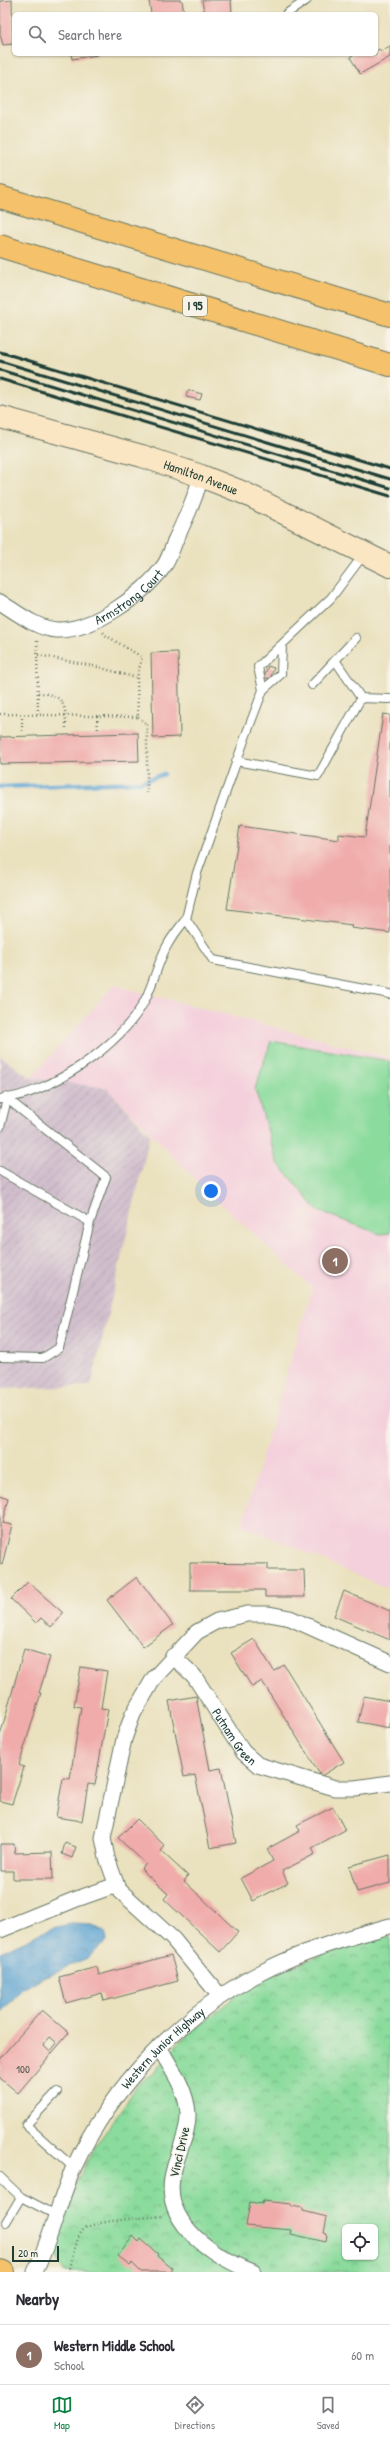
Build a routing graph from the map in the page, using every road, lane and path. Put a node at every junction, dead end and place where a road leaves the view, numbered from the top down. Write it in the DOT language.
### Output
graph roads {
  1 [pos="307,0"];
  2 [pos="289,12"];
  3 [pos="0,182"];
  4 [pos="0,197"];
  5 [pos="134,238"];
  6 [pos="0,246"];
  7 [pos="390,315"];
  8 [pos="390,365"];
  9 [pos="0,417"];
  10 [pos="201,476"];
  11 [pos="364,553"];
  12 [pos="390,566"];
  13 [pos="0,602"];
  14 [pos="96,619"];
  15 [pos="38,624"];
  16 [pos="356,638"];
  17 [pos="282,646"];
  18 [pos="38,655"];
  19 [pos="142,657"];
  20 [pos="148,657"];
  21 [pos="335,660"];
  22 [pos="137,678"];
  23 [pos="312,685"];
  24 [pos="263,690"];
  25 [pos="38,693"];
  26 [pos="361,698"];
  27 [pos="390,699"];
  28 [pos="0,714"];
  29 [pos="22,714"];
  30 [pos="38,714"];
  31 [pos="66,715"];
  32 [pos="97,716"];
  33 [pos="138,717"];
  34 [pos="66,729"];
  35 [pos="98,730"];
  36 [pos="22,731"];
  37 [pos="236,761"];
  38 [pos="147,793"];
  39 [pos="186,919"];
  40 [pos="390,994"];
  41 [pos="2,1097"];
  42 [pos="0,1127"];
  43 [pos="0,1171"];
  44 [pos="90,1222"];
  45 [pos="0,1357"];
  46 [pos="173,1656"];
  47 [pos="390,1663"];
  48 [pos="390,1784"];
  49 [pos="116,1885"];
  50 [pos="390,1926"];
  51 [pos="0,1930"];
  52 [pos="220,1996"];
  53 [pos="159,2047"];
  54 [pos="57,2092"];
  55 [pos="74,2168"];
  56 [pos="0,2177"];
  57 [pos="21,2197"];
  58 [pos="179,2213"];
  59 [pos="58,2216"];
  60 [pos="6,2222"];
  61 [pos="0,2271"];
  62 [pos="3,2272"];
  63 [pos="35,2272"];
  64 [pos="69,2272"];
  65 [pos="253,2272"];
  1 -- 2 [label="lane"];
  3 -- 5 [label="main road"];
  4 -- 5 [label="main road"];
  5 -- 7 [label="main road"];
  6 -- 8 [label="main road, I 95"];
  9 -- 10 [label="main road, Hamilton Avenue"];
  10 -- 11 [label="main road, Hamilton Avenue"];
  10 -- 14 [label="street, Armstrong Court"];
  11 -- 12 [label="main road, Hamilton Avenue"];
  11 -- 17 [label="lane"];
  13 -- 15 [label="street, Armstrong Court"];
  14 -- 15 [label="street, Armstrong Court"];
  14 -- 19 [label="path"];
  15 -- 18 [label="path"];
  16 -- 21 [label="lane"];
  17 -- 24 [label="lane"];
  17 -- 24 [label="lane"];
  18 -- 22 [label="path"];
  18 -- 25 [label="path"];
  19 -- 20 [label="path"];
  19 -- 22 [label="path"];
  21 -- 23 [label="lane"];
  21 -- 26 [label="lane"];
  22 -- 33 [label="path"];
  24 -- 37 [label="lane"];
  25 -- 30 [label="path"];
  25 -- 31 [label="path"];
  26 -- 27 [label="lane"];
  26 -- 37 [label="lane"];
  28 -- 29 [label="path"];
  29 -- 30 [label="path"];
  29 -- 36 [label="path"];
  30 -- 31 [label="path"];
  31 -- 32 [label="path"];
  31 -- 34 [label="path"];
  32 -- 33 [label="path"];
  32 -- 35 [label="path"];
  33 -- 38 [label="path"];
  37 -- 39 [label="lane"];
  39 -- 40 [label="lane"];
  39 -- 41 [label="lane"];
  41 -- 42 [label="lane"];
  41 -- 44 [label="lane"];
  43 -- 44 [label="lane"];
  44 -- 45 [label="lane"];
  46 -- 47 [label="street"];
  46 -- 48 [label="street, Putnam Green"];
  46 -- 49 [label="street"];
  49 -- 51 [label="street"];
  49 -- 52 [label="street"];
  50 -- 52 [label="street, Western Junior Highway"];
  52 -- 53 [label="street, Western Junior Highway"];
  53 -- 55 [label="street, Western Junior Highway"];
  53 -- 58 [label="street, Vinci Drive"];
  54 -- 55 [label="lane"];
  55 -- 59 [label="street, Western Junior Highway"];
  56 -- 57 [label="lane"];
  57 -- 59 [label="lane"];
  57 -- 60 [label="lane"];
  58 -- 64 [label="path"];
  58 -- 65 [label="street, Vinci Drive"];
  59 -- 63 [label="street, Western Junior Highway"];
  61 -- 62 [label="main road"];
}
